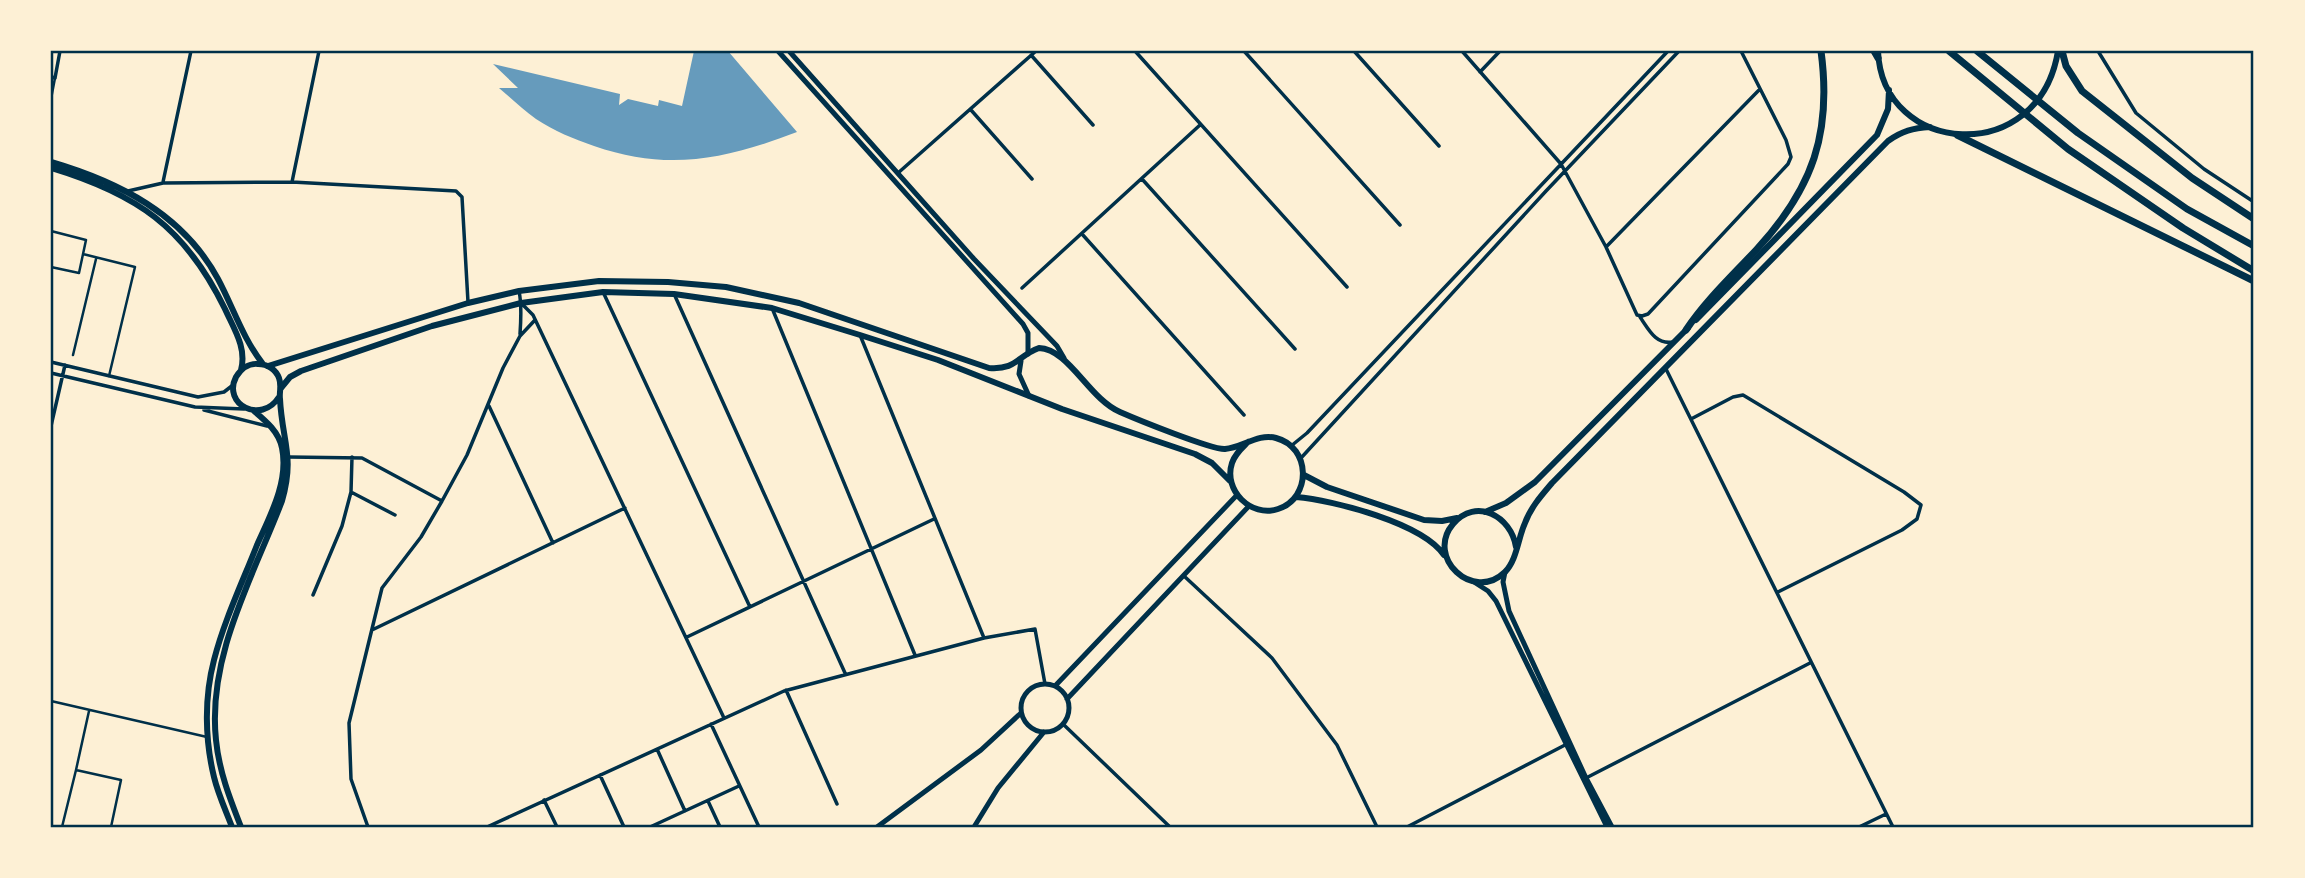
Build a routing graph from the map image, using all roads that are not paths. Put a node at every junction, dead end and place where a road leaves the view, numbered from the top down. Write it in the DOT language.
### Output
graph roads {
  1 [pos="191,51"];
  2 [pos="319,51"];
  3 [pos="778,51"];
  4 [pos="789,51"];
  5 [pos="1036,51"];
  6 [pos="1135,51"];
  7 [pos="1244,51"];
  8 [pos="1354,51"];
  9 [pos="1462,51"];
  10 [pos="1500,51"];
  11 [pos="1668,51"];
  12 [pos="1679,51"];
  13 [pos="1741,51"];
  14 [pos="1821,51"];
  15 [pos="1949,51"];
  16 [pos="1977,51"];
  17 [pos="2060,51"];
  18 [pos="2098,51"];
  19 [pos="1877,53"];
  20 [pos="59,54"];
  21 [pos="51,55"];
  22 [pos="1031,55"];
  23 [pos="1480,72"];
  24 [pos="53,78"];
  25 [pos="1760,89"];
  26 [pos="1889,90"];
  27 [pos="51,99"];
  28 [pos="970,109"];
  29 [pos="1093,125"];
  30 [pos="1200,125"];
  31 [pos="1930,127"];
  32 [pos="1957,135"];
  33 [pos="1438,146"];
  34 [pos="51,162"];
  35 [pos="1561,164"];
  36 [pos="51,168"];
  37 [pos="1564,172"];
  38 [pos="898,173"];
  39 [pos="1032,179"];
  40 [pos="1142,180"];
  41 [pos="292,182"];
  42 [pos="163,183"];
  43 [pos="128,191"];
  44 [pos="2254,202"];
  45 [pos="2254,219"];
  46 [pos="1400,225"];
  47 [pos="51,231"];
  48 [pos="1082,234"];
  49 [pos="2254,246"];
  50 [pos="1606,247"];
  51 [pos="83,254"];
  52 [pos="96,258"];
  53 [pos="51,267"];
  54 [pos="2254,271"];
  55 [pos="2254,281"];
  56 [pos="1347,287"];
  57 [pos="1022,288"];
  58 [pos="519,291"];
  59 [pos="603,292"];
  60 [pos="674,294"];
  61 [pos="468,303"];
  62 [pos="521,303"];
  63 [pos="772,308"];
  64 [pos="1640,316"];
  65 [pos="535,320"];
  66 [pos="1686,330"];
  67 [pos="860,335"];
  68 [pos="520,337"];
  69 [pos="1675,341"];
  70 [pos="1295,349"];
  71 [pos="1028,354"];
  72 [pos="73,355"];
  73 [pos="1021,361"];
  74 [pos="51,362"];
  75 [pos="1066,363"];
  76 [pos="65,365"];
  77 [pos="266,365"];
  78 [pos="1666,369"];
  79 [pos="241,370"];
  80 [pos="51,373"];
  81 [pos="62,376"];
  82 [pos="109,376"];
  83 [pos="234,383"];
  84 [pos="281,388"];
  85 [pos="1029,396"];
  86 [pos="279,397"];
  87 [pos="489,406"];
  88 [pos="195,407"];
  89 [pos="250,409"];
  90 [pos="1244,415"];
  91 [pos="1691,419"];
  92 [pos="51,426"];
  93 [pos="273,429"];
  94 [pos="1248,442"];
  95 [pos="1291,446"];
  96 [pos="289,457"];
  97 [pos="352,457"];
  98 [pos="1301,458"];
  99 [pos="1304,475"];
  100 [pos="1231,482"];
  101 [pos="351,492"];
  102 [pos="1237,495"];
  103 [pos="1296,497"];
  104 [pos="442,501"];
  105 [pos="1249,506"];
  106 [pos="625,509"];
  107 [pos="1485,512"];
  108 [pos="395,515"];
  109 [pos="1459,518"];
  110 [pos="935,519"];
  111 [pos="552,543"];
  112 [pos="1516,547"];
  113 [pos="872,549"];
  114 [pos="1446,558"];
  115 [pos="1505,572"];
  116 [pos="1183,575"];
  117 [pos="803,581"];
  118 [pos="1474,582"];
  119 [pos="1778,592"];
  120 [pos="313,595"];
  121 [pos="750,607"];
  122 [pos="372,630"];
  123 [pos="687,637"];
  124 [pos="984,638"];
  125 [pos="915,655"];
  126 [pos="1810,663"];
  127 [pos="845,673"];
  128 [pos="1045,684"];
  129 [pos="1055,686"];
  130 [pos="786,690"];
  131 [pos="1067,699"];
  132 [pos="51,701"];
  133 [pos="90,710"];
  134 [pos="1021,712"];
  135 [pos="724,718"];
  136 [pos="711,724"];
  137 [pos="1063,724"];
  138 [pos="1044,732"];
  139 [pos="207,737"];
  140 [pos="1565,745"];
  141 [pos="657,749"];
  142 [pos="76,770"];
  143 [pos="600,775"];
  144 [pos="1586,778"];
  145 [pos="739,786"];
  146 [pos="544,800"];
  147 [pos="708,801"];
  148 [pos="837,804"];
  149 [pos="685,811"];
  150 [pos="1886,814"];
  151 [pos="658,826"];
  152 [pos="62,827"];
  153 [pos="111,827"];
  154 [pos="232,827"];
  155 [pos="241,827"];
  156 [pos="368,827"];
  157 [pos="487,827"];
  158 [pos="557,827"];
  159 [pos="624,827"];
  160 [pos="650,827"];
  161 [pos="720,827"];
  162 [pos="759,827"];
  163 [pos="877,827"];
  164 [pos="974,827"];
  165 [pos="1170,827"];
  166 [pos="1377,827"];
  167 [pos="1406,827"];
  168 [pos="1607,827"];
  169 [pos="1612,827"];
  170 [pos="1859,827"];
  171 [pos="1893,827"];
  1 -- 42 [label="street"];
  2 -- 41 [label="street"];
  3 -- 71 [label="main road"];
  4 -- 38 [label="main road"];
  5 -- 22 [label="street"];
  6 -- 30 [label="street"];
  7 -- 46 [label="street"];
  8 -- 33 [label="street"];
  9 -- 23 [label="street"];
  10 -- 23 [label="street"];
  11 -- 35 [label="street"];
  12 -- 37 [label="street"];
  13 -- 25 [label="street"];
  14 -- 66 [label="highway"];
  15 -- 54 [label="highway"];
  16 -- 49 [label="highway"];
  17 -- 32 [label="main road"];
  17 -- 45 [label="highway"];
  18 -- 44 [label="street"];
  19 -- 26 [label="main road"];
  20 -- 21 [label="street"];
  20 -- 24 [label="street"];
  22 -- 28 [label="street"];
  22 -- 29 [label="street"];
  23 -- 35 [label="street"];
  24 -- 27 [label="street"];
  25 -- 50 [label="street"];
  25 -- 64 [label="street"];
  26 -- 31 [label="main road"];
  26 -- 66 [label="main road"];
  28 -- 38 [label="street"];
  28 -- 39 [label="street"];
  30 -- 40 [label="street"];
  30 -- 56 [label="street"];
  31 -- 32 [label="main road"];
  31 -- 78 [label="main road"];
  32 -- 55 [label="highway"];
  34 -- 43 [label="main road"];
  35 -- 37 [label="street"];
  35 -- 95 [label="street"];
  36 -- 79 [label="main road"];
  37 -- 50 [label="street"];
  37 -- 98 [label="street"];
  38 -- 75 [label="main road"];
  40 -- 48 [label="street"];
  40 -- 70 [label="street"];
  41 -- 42 [label="street"];
  41 -- 61 [label="street"];
  42 -- 43 [label="street"];
  43 -- 77 [label="main road"];
  47 -- 51 [label="street"];
  48 -- 57 [label="street"];
  48 -- 90 [label="street"];
  50 -- 64 [label="street"];
  51 -- 52 [label="street"];
  51 -- 53 [label="street"];
  52 -- 72 [label="street"];
  52 -- 82 [label="street"];
  58 -- 61 [label="main road"];
  58 -- 62 [label="street"];
  58 -- 73 [label="main road"];
  59 -- 60 [label="main road"];
  59 -- 62 [label="main road"];
  59 -- 121 [label="street"];
  60 -- 63 [label="main road"];
  60 -- 117 [label="street"];
  61 -- 77 [label="main road"];
  62 -- 65 [label="street"];
  62 -- 68 [label="street"];
  62 -- 84 [label="main road"];
  63 -- 67 [label="main road"];
  63 -- 113 [label="street"];
  64 -- 69 [label="street"];
  65 -- 68 [label="street"];
  65 -- 106 [label="street"];
  66 -- 69 [label="main road"];
  67 -- 85 [label="main road"];
  67 -- 110 [label="street"];
  68 -- 87 [label="street"];
  69 -- 107 [label="main road"];
  71 -- 73 [label="main road"];
  71 -- 75 [label="main road"];
  73 -- 85 [label="main road"];
  74 -- 76 [label="street"];
  75 -- 94 [label="main road"];
  76 -- 81 [label="street"];
  76 -- 82 [label="street"];
  77 -- 79 [label="main road"];
  77 -- 84 [label="main road"];
  78 -- 91 [label="street"];
  78 -- 112 [label="main road"];
  79 -- 83 [label="main road"];
  80 -- 81 [label="street"];
  81 -- 88 [label="street"];
  81 -- 92 [label="street"];
  82 -- 83 [label="street"];
  83 -- 89 [label="main road"];
  84 -- 86 [label="main road"];
  85 -- 100 [label="main road"];
  86 -- 89 [label="main road"];
  86 -- 96 [label="main road"];
  87 -- 104 [label="street"];
  87 -- 111 [label="street"];
  88 -- 89 [label="street"];
  88 -- 93 [label="street"];
  89 -- 93 [label="main road"];
  91 -- 119 [label="street"];
  91 -- 119 [label="street"];
  93 -- 139 [label="main road"];
  94 -- 95 [label="main road"];
  94 -- 100 [label="main road"];
  95 -- 98 [label="main road"];
  96 -- 97 [label="street"];
  96 -- 155 [label="main road"];
  97 -- 101 [label="street"];
  97 -- 104 [label="street"];
  98 -- 99 [label="main road"];
  99 -- 103 [label="main road"];
  99 -- 109 [label="main road"];
  100 -- 102 [label="main road"];
  101 -- 108 [label="street"];
  101 -- 120 [label="street"];
  102 -- 105 [label="main road"];
  102 -- 129 [label="main road"];
  103 -- 105 [label="main road"];
  103 -- 114 [label="main road"];
  104 -- 122 [label="street"];
  105 -- 116 [label="main road"];
  106 -- 111 [label="street"];
  106 -- 123 [label="street"];
  107 -- 109 [label="main road"];
  107 -- 112 [label="main road"];
  109 -- 114 [label="main road"];
  110 -- 113 [label="street"];
  110 -- 124 [label="street"];
  111 -- 122 [label="street"];
  112 -- 115 [label="main road"];
  113 -- 117 [label="street"];
  113 -- 125 [label="street"];
  114 -- 118 [label="main road"];
  115 -- 118 [label="main road"];
  115 -- 144 [label="main road"];
  116 -- 131 [label="main road"];
  116 -- 166 [label="street"];
  117 -- 121 [label="street"];
  117 -- 127 [label="street"];
  118 -- 140 [label="main road"];
  119 -- 126 [label="street"];
  121 -- 123 [label="street"];
  122 -- 156 [label="street"];
  123 -- 135 [label="street"];
  124 -- 125 [label="street"];
  124 -- 128 [label="street"];
  125 -- 127 [label="street"];
  126 -- 144 [label="street"];
  126 -- 150 [label="street"];
  127 -- 130 [label="street"];
  128 -- 129 [label="main road"];
  128 -- 134 [label="main road"];
  129 -- 131 [label="main road"];
  130 -- 135 [label="street"];
  130 -- 148 [label="street"];
  131 -- 137 [label="main road"];
  132 -- 133 [label="street"];
  133 -- 139 [label="street"];
  133 -- 142 [label="street"];
  134 -- 138 [label="main road"];
  134 -- 163 [label="main road"];
  135 -- 136 [label="street"];
  136 -- 141 [label="street"];
  136 -- 145 [label="street"];
  137 -- 138 [label="main road"];
  137 -- 165 [label="street"];
  138 -- 164 [label="main road"];
  139 -- 154 [label="main road"];
  140 -- 167 [label="street"];
  140 -- 168 [label="main road"];
  141 -- 143 [label="street"];
  141 -- 149 [label="street"];
  142 -- 152 [label="street"];
  142 -- 153 [label="street"];
  143 -- 146 [label="street"];
  143 -- 159 [label="street"];
  144 -- 169 [label="main road"];
  145 -- 147 [label="street"];
  145 -- 162 [label="street"];
  146 -- 157 [label="street"];
  146 -- 158 [label="street"];
  147 -- 149 [label="street"];
  147 -- 161 [label="street"];
  149 -- 151 [label="street"];
  150 -- 170 [label="street"];
  150 -- 171 [label="street"];
  151 -- 160 [label="street"];
}
